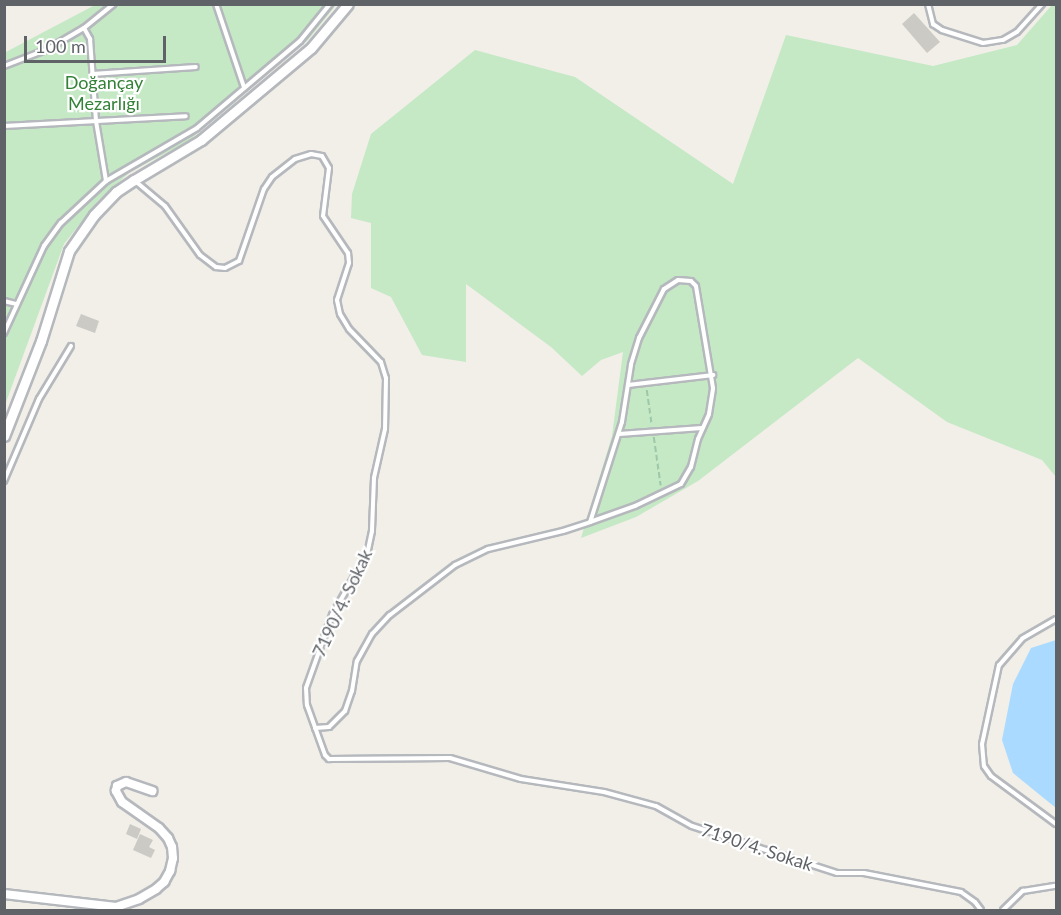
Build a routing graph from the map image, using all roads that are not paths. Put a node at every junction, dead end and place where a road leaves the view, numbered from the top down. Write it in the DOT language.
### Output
graph roads {
  1 [pos="114,4"];
  2 [pos="216,4"];
  3 [pos="330,4"];
  4 [pos="348,4"];
  5 [pos="928,4"];
  6 [pos="1042,4"];
  7 [pos="84,28"];
  8 [pos="4,66"];
  9 [pos="196,67"];
  10 [pos="92,74"];
  11 [pos="244,87"];
  12 [pos="186,116"];
  13 [pos="96,121"];
  14 [pos="4,126"];
  15 [pos="134,180"];
  16 [pos="106,181"];
  17 [pos="4,301"];
  18 [pos="16,304"];
  19 [pos="4,333"];
  20 [pos="71,346"];
  21 [pos="713,375"];
  22 [pos="628,384"];
  23 [pos="702,428"];
  24 [pos="619,435"];
  25 [pos="4,436"];
  26 [pos="4,482"];
  27 [pos="590,522"];
  28 [pos="1056,619"];
  29 [pos="315,728"];
  30 [pos="153,791"];
  31 [pos="1056,824"];
  32 [pos="1056,886"];
  33 [pos="4,894"];
  34 [pos="981,910"];
  35 [pos="1003,910"];
  1 -- 7 [label="lane"];
  2 -- 11 [label="lane"];
  3 -- 11 [label="lane"];
  4 -- 15 [label="street"];
  5 -- 6 [label="lane"];
  7 -- 8 [label="lane"];
  7 -- 10 [label="lane"];
  9 -- 10 [label="lane"];
  10 -- 13 [label="lane"];
  11 -- 16 [label="lane"];
  12 -- 13 [label="lane"];
  13 -- 14 [label="lane"];
  13 -- 16 [label="lane"];
  15 -- 25 [label="street"];
  15 -- 29 [label="lane, 7190/4. Sokak"];
  16 -- 18 [label="lane"];
  17 -- 18 [label="lane"];
  18 -- 19 [label="lane"];
  20 -- 26 [label="lane"];
  21 -- 22 [label="lane"];
  21 -- 22 [label="lane"];
  21 -- 23 [label="lane"];
  22 -- 24 [label="lane"];
  23 -- 24 [label="lane"];
  23 -- 27 [label="lane"];
  24 -- 27 [label="lane"];
  27 -- 29 [label="lane"];
  28 -- 31 [label="lane"];
  29 -- 34 [label="lane, 7190/4. Sokak"];
  30 -- 33 [label="street"];
  32 -- 35 [label="lane"];
}
